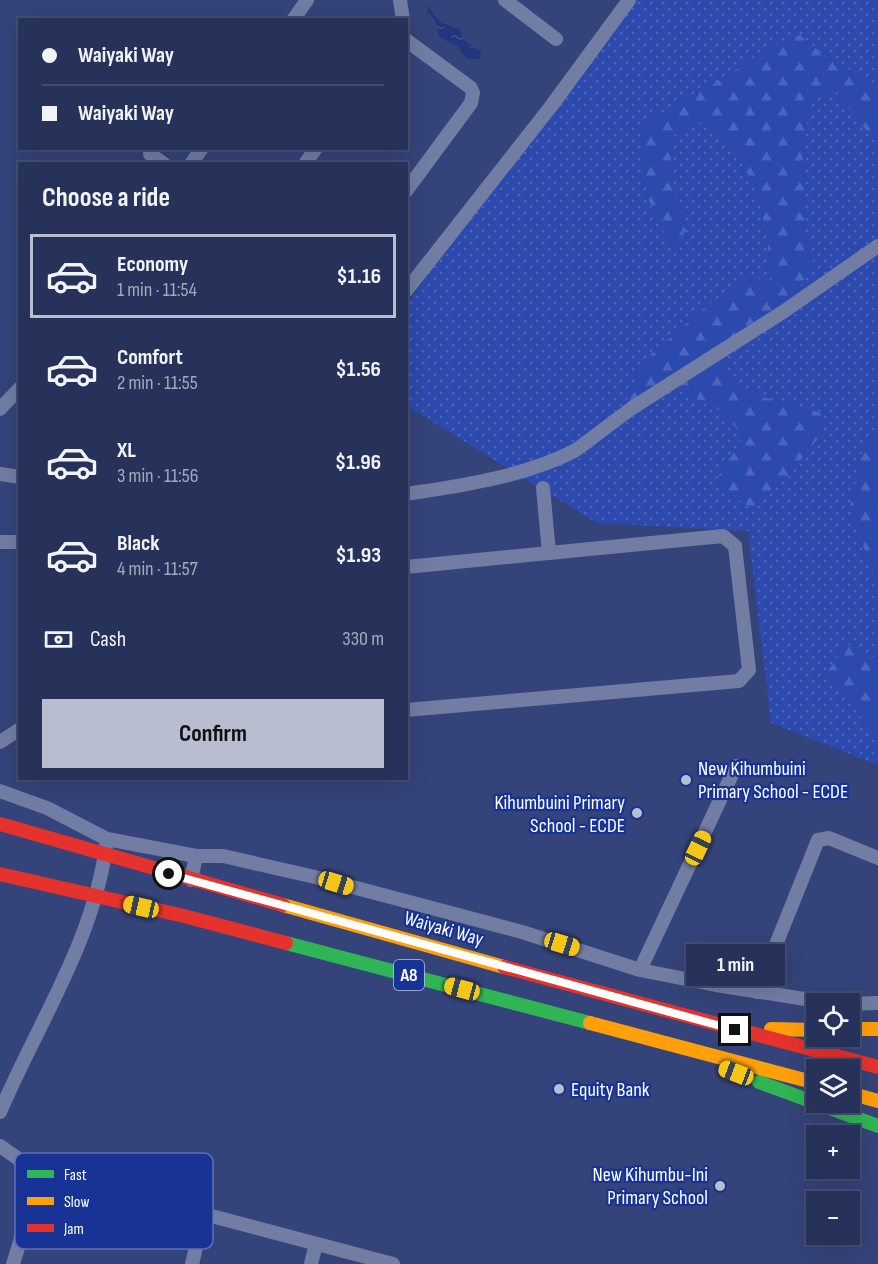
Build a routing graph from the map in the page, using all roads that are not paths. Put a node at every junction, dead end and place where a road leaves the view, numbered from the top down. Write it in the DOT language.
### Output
graph roads {
  1 [pos="307,0"];
  2 [pos="400,0"];
  3 [pos="505,0"];
  4 [pos="629,0"];
  5 [pos="294,18"];
  6 [pos="403,18"];
  7 [pos="556,39"];
  8 [pos="408,41"];
  9 [pos="150,154"];
  10 [pos="161,162"];
  11 [pos="408,188"];
  12 [pos="878,246"];
  13 [pos="408,288"];
  14 [pos="18,390"];
  15 [pos="0,409"];
  16 [pos="0,474"];
  17 [pos="18,477"];
  18 [pos="543,488"];
  19 [pos="408,494"];
  20 [pos="0,542"];
  21 [pos="18,542"];
  22 [pos="549,552"];
  23 [pos="408,567"];
  24 [pos="408,710"];
  25 [pos="18,730"];
  26 [pos="0,742"];
  27 [pos="736,766"];
  28 [pos="0,791"];
  29 [pos="0,824"];
  30 [pos="107,839"];
  31 [pos="105,856"];
  32 [pos="196,856"];
  33 [pos="878,858"];
  34 [pos="0,874"];
  35 [pos="191,879"];
  36 [pos="97,897"];
  37 [pos="640,970"];
  38 [pos="467,973"];
  39 [pos="757,992"];
  40 [pos="806,999"];
  41 [pos="878,1003"];
  42 [pos="860,1004"];
  43 [pos="715,1024"];
  44 [pos="860,1029"];
  45 [pos="878,1029"];
  46 [pos="806,1030"];
  47 [pos="648,1041"];
  48 [pos="878,1067"];
  49 [pos="806,1080"];
  50 [pos="860,1096"];
  51 [pos="878,1101"];
  52 [pos="0,1112"];
  53 [pos="878,1126"];
  54 [pos="0,1146"];
  55 [pos="15,1158"];
  56 [pos="213,1216"];
  57 [pos="316,1244"];
  58 [pos="18,1249"];
  59 [pos="196,1249"];
  60 [pos="13,1264"];
  61 [pos="192,1264"];
  62 [pos="310,1264"];
  63 [pos="393,1264"];
  1 -- 5 [label="street"];
  2 -- 6 [label="street"];
  3 -- 7 [label="street"];
  4 -- 13 [label="street"];
  8 -- 11 [label="street"];
  9 -- 10 [label="street"];
  12 -- 19 [label="street"];
  14 -- 15 [label="street"];
  16 -- 17 [label="street"];
  18 -- 22 [label="street"];
  20 -- 21 [label="street"];
  22 -- 23 [label="street"];
  22 -- 24 [label="street"];
  25 -- 26 [label="street"];
  27 -- 37 [label="street"];
  28 -- 30 [label="street"];
  29 -- 31 [label="highway, Waiyaki Way / A8"];
  30 -- 31 [label="street"];
  30 -- 32 [label="street"];
  31 -- 35 [label="highway, Waiyaki Way / A8"];
  31 -- 36 [label="street"];
  32 -- 35 [label="street"];
  32 -- 37 [label="street"];
  33 -- 39 [label="street"];
  34 -- 36 [label="highway, Waiyaki Way / A8"];
  35 -- 38 [label="highway, Waiyaki Way / A8"];
  36 -- 38 [label="highway, Waiyaki Way / A8"];
  36 -- 52 [label="street"];
  37 -- 39 [label="street"];
  38 -- 43 [label="highway, Waiyaki Way / A8"];
  38 -- 47 [label="highway, Waiyaki Way / A8"];
  39 -- 40 [label="street"];
  41 -- 42 [label="street"];
  43 -- 46 [label="highway"];
  43 -- 48 [label="highway, Waiyaki Way / A8"];
  44 -- 45 [label="highway"];
  47 -- 49 [label="highway, Waiyaki Way / A8"];
  47 -- 53 [label="highway, Waiyaki Way / A8"];
  50 -- 51 [label="highway"];
  54 -- 55 [label="street"];
  56 -- 57 [label="street"];
  57 -- 62 [label="street"];
  57 -- 63 [label="street"];
  58 -- 60 [label="street"];
  59 -- 61 [label="street"];
}
